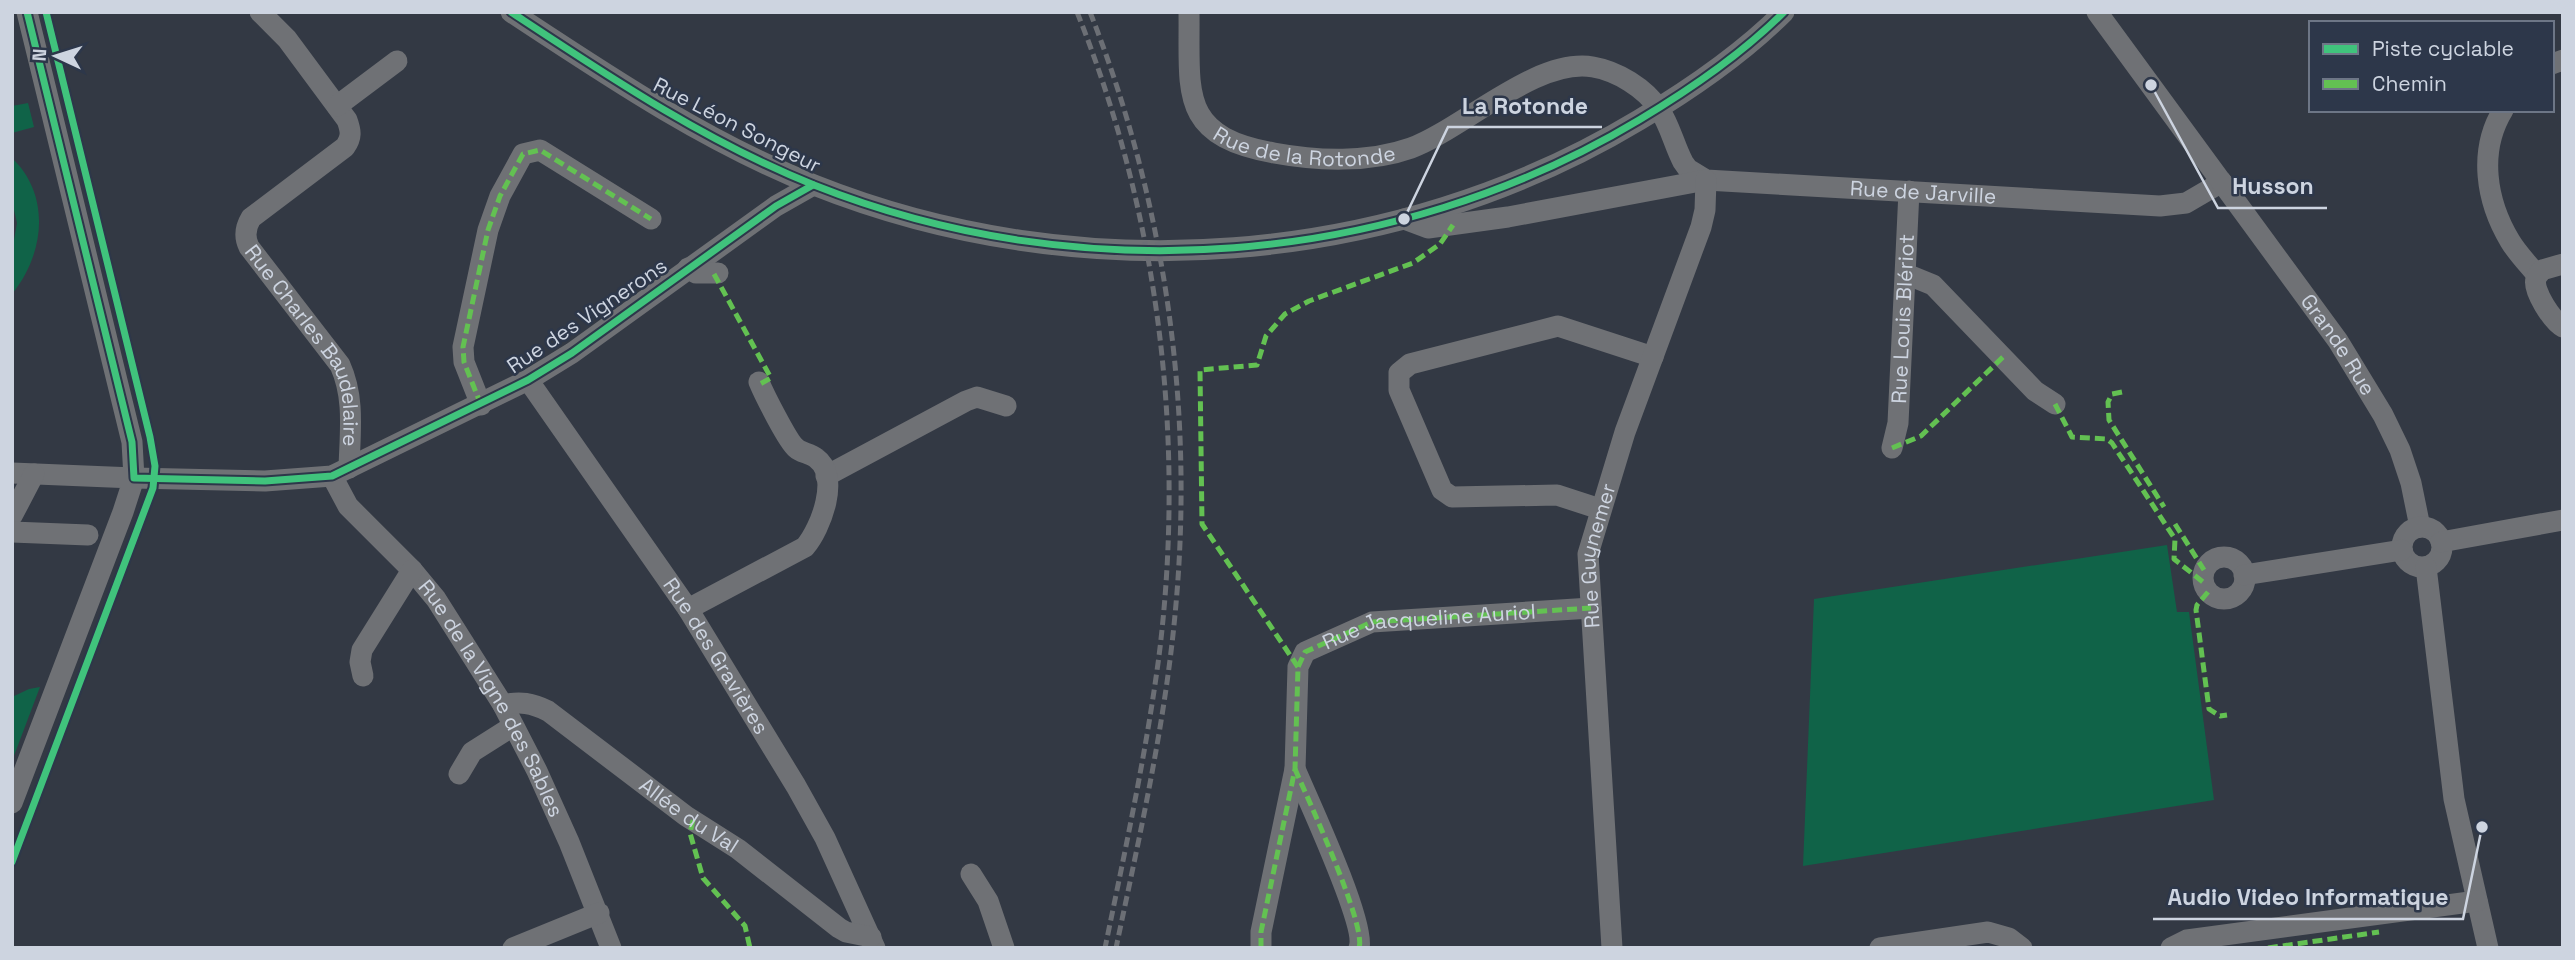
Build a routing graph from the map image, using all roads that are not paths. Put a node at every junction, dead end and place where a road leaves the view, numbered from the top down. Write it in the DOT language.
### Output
graph roads {
  1 [pos="27,12"];
  2 [pos="260,12"];
  3 [pos="511,12"];
  4 [pos="1189,12"];
  5 [pos="1784,12"];
  6 [pos="2097,12"];
  7 [pos="397,61"];
  8 [pos="337,106"];
  9 [pos="1659,108"];
  10 [pos="2502,112"];
  11 [pos="1706,180"];
  12 [pos="2222,182"];
  13 [pos="813,184"];
  14 [pos="1909,191"];
  15 [pos="652,219"];
  16 [pos="1404,219"];
  17 [pos="2563,264"];
  18 [pos="688,268"];
  19 [pos="718,273"];
  20 [pos="1906,275"];
  21 [pos="2537,275"];
  22 [pos="2563,327"];
  23 [pos="1653,357"];
  24 [pos="528,380"];
  25 [pos="759,382"];
  26 [pos="2055,404"];
  27 [pos="481,405"];
  28 [pos="1006,406"];
  29 [pos="1892,448"];
  30 [pos="822,467"];
  31 [pos="341,472"];
  32 [pos="12,473"];
  33 [pos="34,474"];
  34 [pos="134,478"];
  35 [pos="1601,509"];
  36 [pos="12,516"];
  37 [pos="2563,520"];
  38 [pos="2420,527"];
  39 [pos="12,532"];
  40 [pos="88,536"];
  41 [pos="2441,542"];
  42 [pos="2402,550"];
  43 [pos="2426,567"];
  44 [pos="412,570"];
  45 [pos="2244,575"];
  46 [pos="1591,608"];
  47 [pos="688,609"];
  48 [pos="363,676"];
  49 [pos="503,705"];
  50 [pos="513,726"];
  51 [pos="1295,769"];
  52 [pos="459,774"];
  53 [pos="12,803"];
  54 [pos="971,874"];
  55 [pos="2477,901"];
  56 [pos="599,913"];
  57 [pos="873,943"];
  58 [pos="513,948"];
  59 [pos="611,948"];
  60 [pos="1004,948"];
  61 [pos="1261,948"];
  62 [pos="1359,948"];
  63 [pos="1612,948"];
  64 [pos="1880,948"];
  65 [pos="2022,948"];
  66 [pos="2171,948"];
  67 [pos="2488,948"];
  1 -- 34 [label="street"];
  2 -- 8 [label="street, Rue Charles Baudelaire"];
  3 -- 13 [label="street, Rue Léon Songeur"];
  4 -- 9 [label="street, Rue de la Rotonde"];
  5 -- 9 [label="street, Rue Léon Songeur"];
  6 -- 12 [label="street, Grande Rue"];
  7 -- 8 [label="street"];
  8 -- 31 [label="street, Rue Charles Baudelaire"];
  9 -- 11 [label="street"];
  9 -- 16 [label="street, Rue Léon Songeur"];
  10 -- 21 [label="street"];
  11 -- 14 [label="street, Rue de Jarville"];
  11 -- 16 [label="street, Rue de Jarville"];
  11 -- 23 [label="street, Rue Guynemer"];
  12 -- 14 [label="street, Rue de Jarville"];
  12 -- 38 [label="street, Grande Rue"];
  13 -- 16 [label="street, Rue Léon Songeur"];
  13 -- 18 [label="street, Rue des Vignerons"];
  14 -- 20 [label="street, Rue Louis Blériot"];
  15 -- 27 [label="street"];
  17 -- 21 [label="street"];
  18 -- 19 [label="street"];
  18 -- 24 [label="street, Rue des Vignerons"];
  20 -- 26 [label="street"];
  20 -- 29 [label="street, Rue Louis Blériot"];
  21 -- 22 [label="street"];
  23 -- 35 [label="street, Rue Guynemer"];
  23 -- 35 [label="street"];
  24 -- 27 [label="street, Rue des Vignerons"];
  24 -- 47 [label="street, Rue des Gravières"];
  25 -- 30 [label="street"];
  27 -- 31 [label="street, Rue des Vignerons"];
  28 -- 30 [label="street"];
  30 -- 47 [label="street"];
  31 -- 34 [label="street"];
  31 -- 44 [label="street, Rue de la Vigne des Sables"];
  32 -- 33 [label="street"];
  33 -- 34 [label="street"];
  33 -- 36 [label="street"];
  34 -- 53 [label="street"];
  35 -- 46 [label="street, Rue Guynemer"];
  37 -- 41 [label="street"];
  38 -- 41 [label="street"];
  38 -- 42 [label="street"];
  39 -- 40 [label="street"];
  41 -- 43 [label="street"];
  42 -- 43 [label="street"];
  42 -- 45 [label="street"];
  43 -- 55 [label="street"];
  44 -- 48 [label="street"];
  44 -- 49 [label="street, Rue de la Vigne des Sables"];
  46 -- 51 [label="street, Rue Jacqueline Auriol"];
  46 -- 63 [label="street, Rue Guynemer"];
  47 -- 57 [label="street, Rue des Gravières"];
  49 -- 50 [label="street, Rue de la Vigne des Sables"];
  49 -- 57 [label="street, Allée du Val"];
  50 -- 52 [label="street"];
  50 -- 56 [label="street, Rue de la Vigne des Sables"];
  51 -- 61 [label="street, Rue Jacqueline Auriol"];
  51 -- 62 [label="street, Rue Jacqueline Auriol"];
  54 -- 60 [label="street"];
  55 -- 66 [label="street"];
  55 -- 67 [label="street"];
  56 -- 58 [label="street"];
  56 -- 59 [label="street, Rue de la Vigne des Sables"];
  64 -- 65 [label="street"];
}
